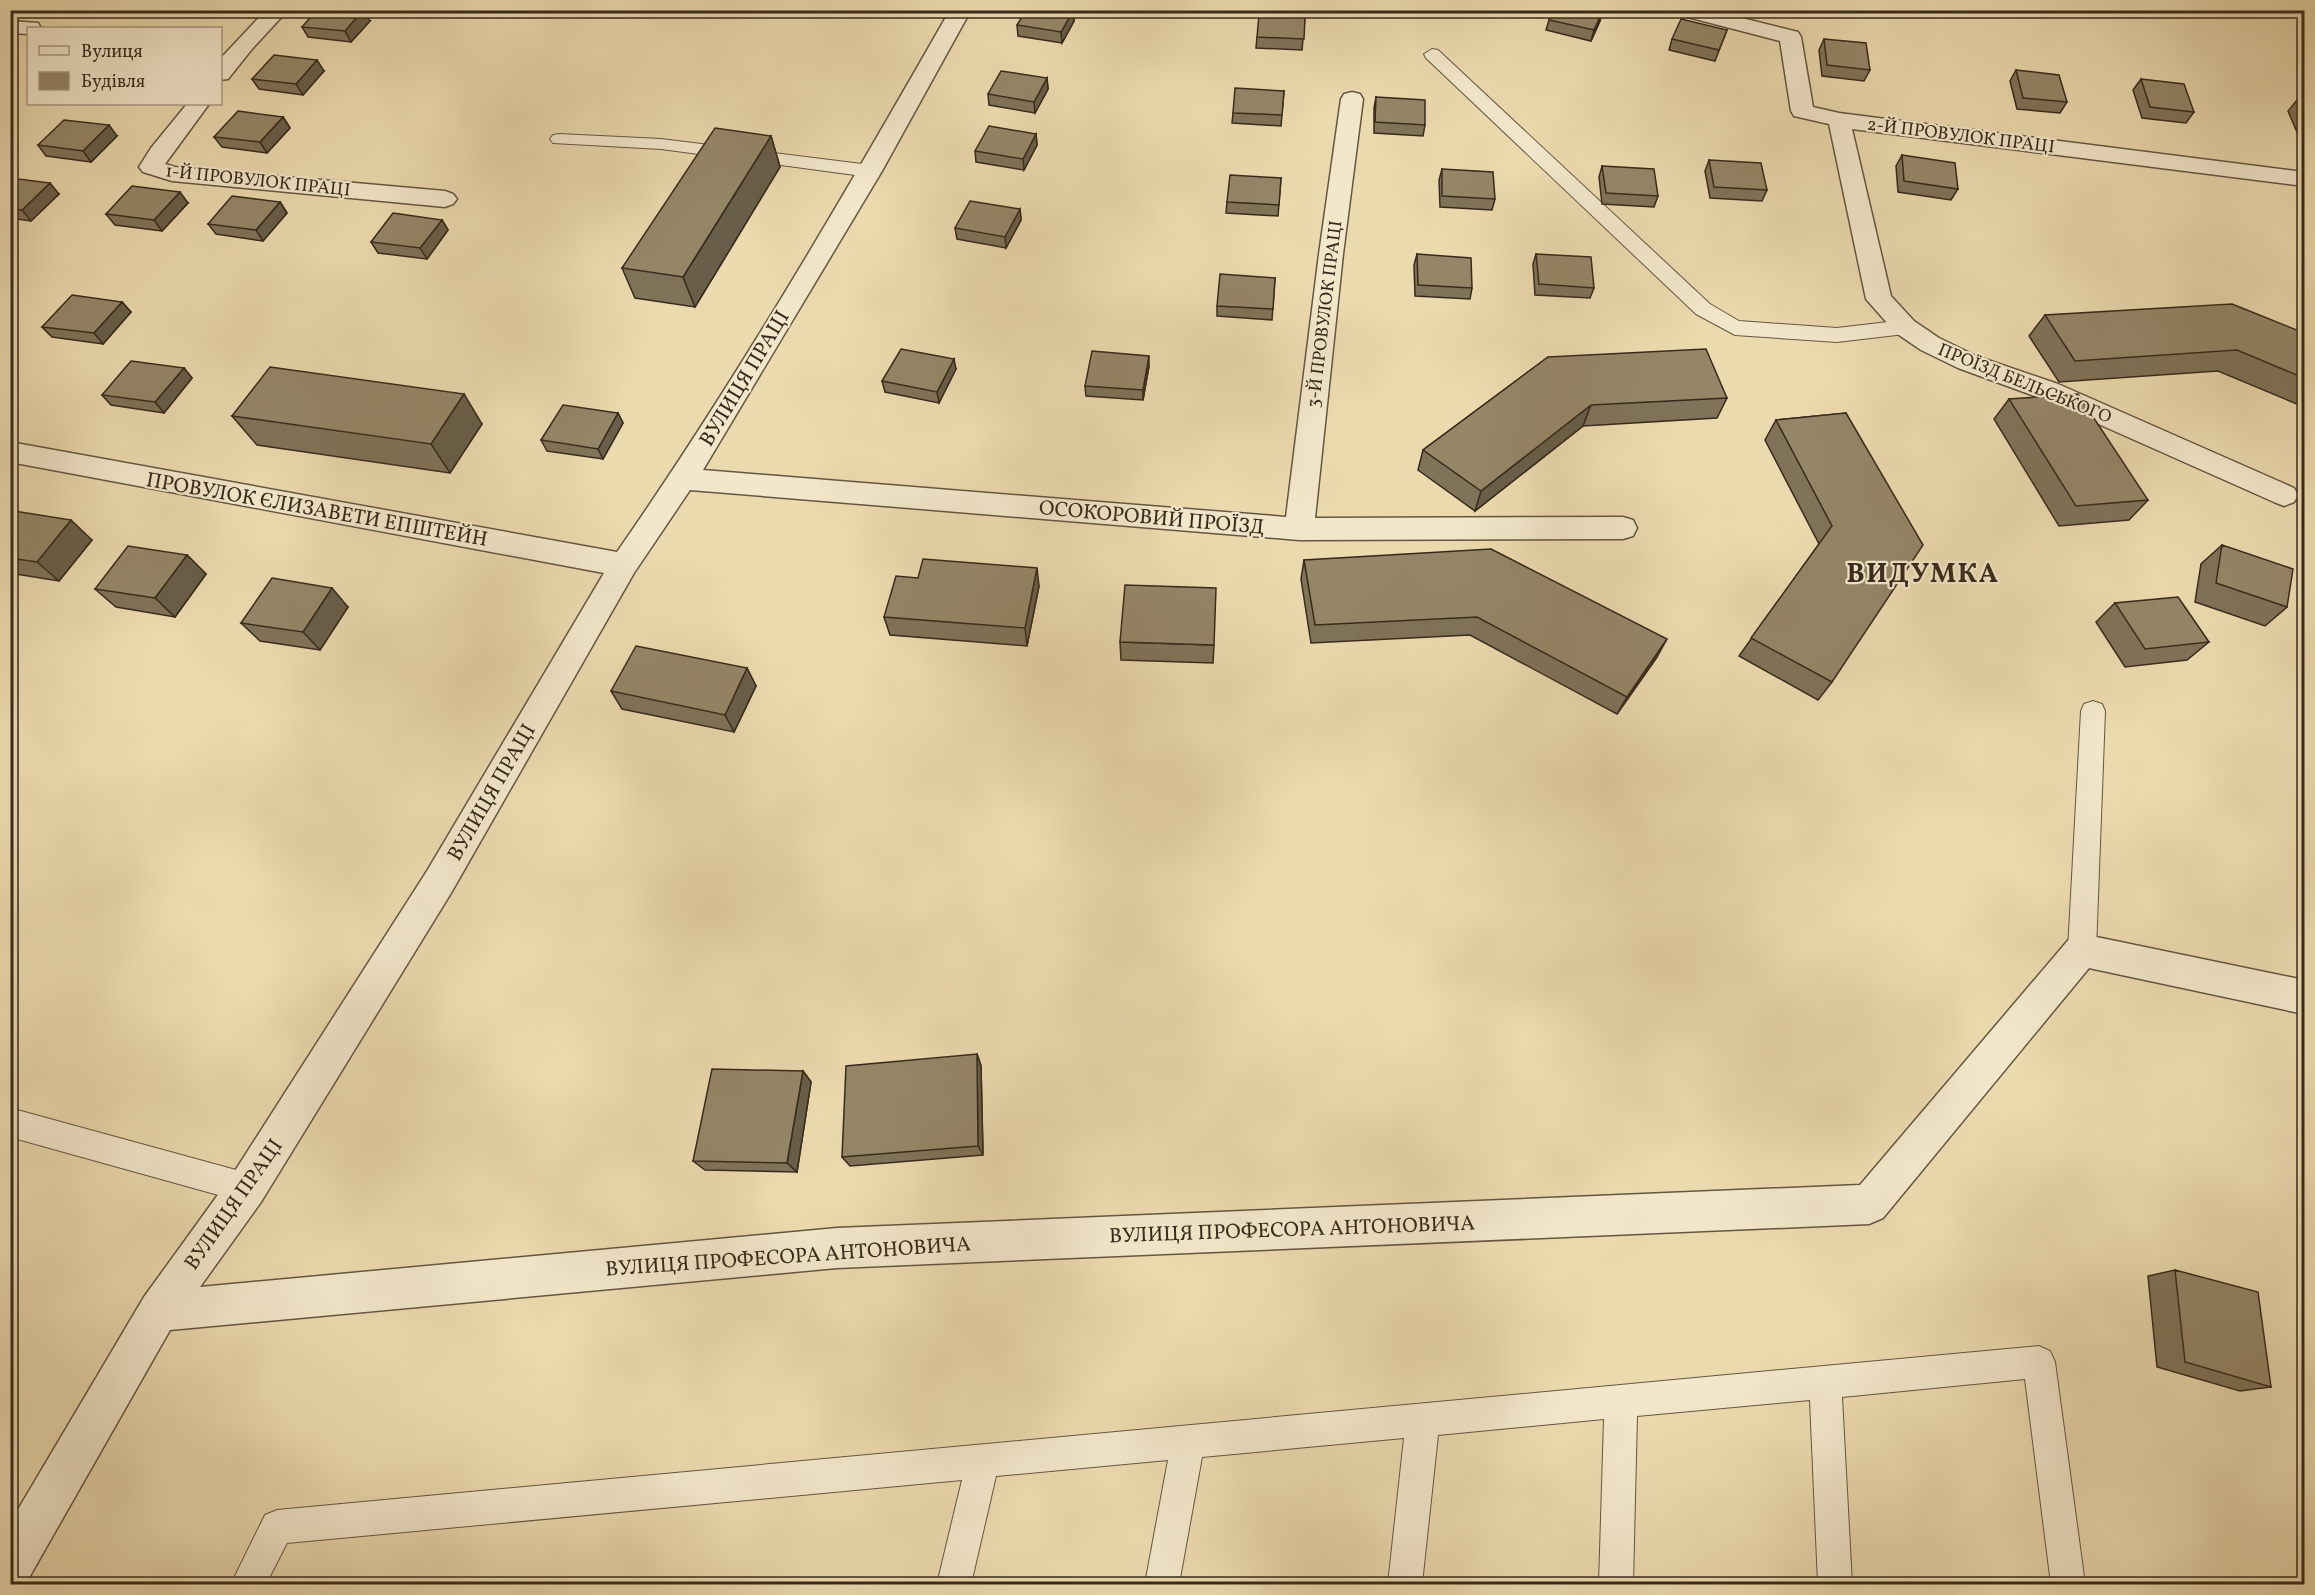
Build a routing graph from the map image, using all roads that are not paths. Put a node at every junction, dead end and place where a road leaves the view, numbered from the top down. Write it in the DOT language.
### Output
graph roads {
  1 [pos="278,10"];
  2 [pos="961,10"];
  3 [pos="1683,10"];
  4 [pos="10,27"];
  5 [pos="27,28"];
  6 [pos="222,43"];
  7 [pos="244,44"];
  8 [pos="1432,54"];
  9 [pos="222,72"];
  10 [pos="1352,99"];
  11 [pos="197,105"];
  12 [pos="1839,120"];
  13 [pos="559,139"];
  14 [pos="870,171"];
  15 [pos="2304,179"];
  16 [pos="444,199"];
  17 [pos="1905,327"];
  18 [pos="10,452"];
  19 [pos="683,479"];
  20 [pos="2284,495"];
  21 [pos="1623,528"];
  22 [pos="1299,529"];
  23 [pos="624,565"];
  24 [pos="2093,711"];
  25 [pos="2082,950"];
  26 [pos="2304,997"];
  27 [pos="10,1122"];
  28 [pos="248,1188"];
  29 [pos="158,1311"];
  30 [pos="1825,1382"];
  31 [pos="1621,1401"];
  32 [pos="1423,1419"];
  33 [pos="1188,1442"];
  34 [pos="983,1460"];
  35 [pos="10,1567"];
  36 [pos="248,1584"];
  37 [pos="954,1584"];
  38 [pos="1162,1584"];
  39 [pos="1404,1584"];
  40 [pos="1616,1584"];
  41 [pos="1835,1584"];
  42 [pos="2068,1584"];
  1 -- 7 [label="street"];
  2 -- 14 [label="street, ВУЛИЦЯ ПРАЦІ"];
  3 -- 12 [label="street, 2-Й ПРОВУЛОК ПРАЦІ"];
  4 -- 5 [label="street"];
  6 -- 7 [label="street"];
  7 -- 9 [label="street"];
  8 -- 17 [label="lane"];
  10 -- 22 [label="street, 3-Й ПРОВУЛОК ПРАЦІ"];
  11 -- 16 [label="street, 1-Й ПРОВУЛОК ПРАЦІ"];
  12 -- 15 [label="street, 2-Й ПРОВУЛОК ПРАЦІ"];
  12 -- 17 [label="street, ПРОЇЗД БЕЛЬСЬКОГО"];
  13 -- 14 [label="lane"];
  14 -- 19 [label="street, ВУЛИЦЯ ПРАЦІ"];
  17 -- 20 [label="street, ПРОЇЗД БЕЛЬСЬКОГО"];
  18 -- 23 [label="street, ПРОВУЛОК ЄЛИЗАВЕТИ ЕПШТЕЙН"];
  19 -- 22 [label="street, ОСОКОРОВИЙ ПРОЇЗД"];
  19 -- 23 [label="street, ВУЛИЦЯ ПРАЦІ"];
  21 -- 22 [label="street, ОСОКОРОВИЙ ПРОЇЗД"];
  23 -- 28 [label="street, ВУЛИЦЯ ПРАЦІ"];
  24 -- 25 [label="lane"];
  25 -- 26 [label="street"];
  25 -- 29 [label="street, ВУЛИЦЯ ПРОФЕСОРА АНТОНОВИЧА"];
  27 -- 28 [label="lane"];
  28 -- 29 [label="street, ВУЛИЦЯ ПРАЦІ"];
  29 -- 35 [label="street, ВУЛИЦЯ ПРАЦІ"];
  30 -- 31 [label="lane"];
  30 -- 41 [label="lane"];
  30 -- 42 [label="lane"];
  31 -- 32 [label="lane"];
  31 -- 40 [label="lane"];
  32 -- 33 [label="lane"];
  32 -- 39 [label="lane"];
  33 -- 34 [label="lane"];
  33 -- 38 [label="lane"];
  34 -- 36 [label="lane"];
  34 -- 37 [label="lane"];
}
